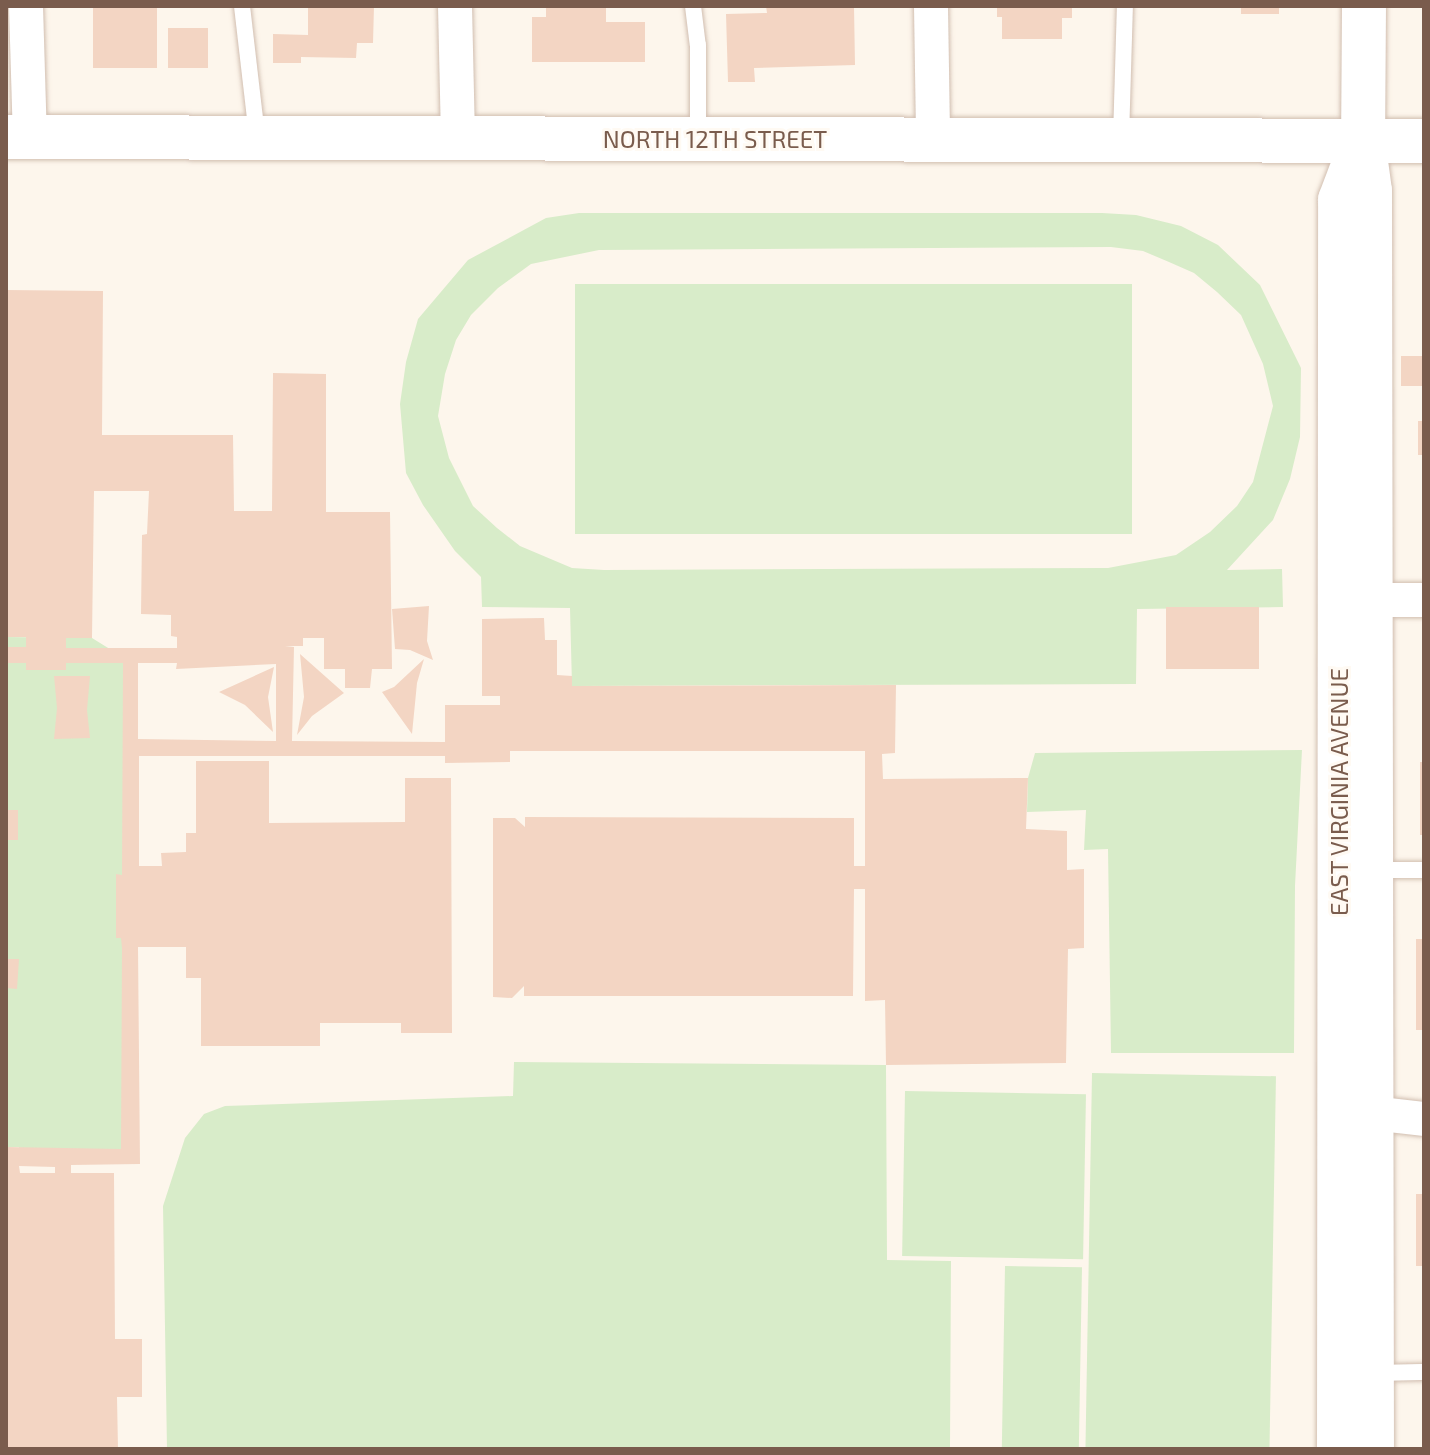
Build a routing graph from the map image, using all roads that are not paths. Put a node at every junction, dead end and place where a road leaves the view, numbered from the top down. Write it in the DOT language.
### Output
graph roads {
  1 [pos="26,6"];
  2 [pos="242,6"];
  3 [pos="455,6"];
  4 [pos="693,6"];
  5 [pos="931,6"];
  6 [pos="1125,6"];
  7 [pos="1364,6"];
  8 [pos="18,137"];
  9 [pos="257,138"];
  10 [pos="458,138"];
  11 [pos="698,139"];
  12 [pos="933,140"];
  13 [pos="1121,140"];
  14 [pos="1363,140"];
  15 [pos="1424,141"];
  16 [pos="1372,600"];
  17 [pos="1424,600"];
  18 [pos="1372,870"];
  19 [pos="1424,870"];
  20 [pos="1372,1113"];
  21 [pos="1424,1119"];
  22 [pos="1424,1372"];
  23 [pos="1372,1373"];
  24 [pos="1339,1449"];
  25 [pos="1372,1449"];
  1 -- 8 [label="street"];
  2 -- 9 [label="lane"];
  3 -- 10 [label="street"];
  4 -- 11 [label="lane"];
  5 -- 12 [label="street"];
  6 -- 13 [label="lane"];
  7 -- 14 [label="street, EAST VIRGINIA AVENUE"];
  8 -- 9 [label="street, NORTH 12TH STREET"];
  9 -- 10 [label="street, NORTH 12TH STREET"];
  10 -- 11 [label="street, NORTH 12TH STREET"];
  11 -- 12 [label="street, NORTH 12TH STREET"];
  12 -- 13 [label="street, NORTH 12TH STREET"];
  13 -- 14 [label="street, NORTH 12TH STREET"];
  14 -- 15 [label="street, NORTH 12TH STREET"];
  14 -- 16 [label="street, EAST VIRGINIA AVENUE"];
  14 -- 24 [label="street, EAST VIRGINIA AVENUE"];
  16 -- 17 [label="street"];
  16 -- 18 [label="street, EAST VIRGINIA AVENUE"];
  18 -- 19 [label="lane"];
  18 -- 20 [label="street, EAST VIRGINIA AVENUE"];
  20 -- 21 [label="street"];
  20 -- 23 [label="street, EAST VIRGINIA AVENUE"];
  22 -- 23 [label="lane"];
  23 -- 25 [label="street, EAST VIRGINIA AVENUE"];
}
